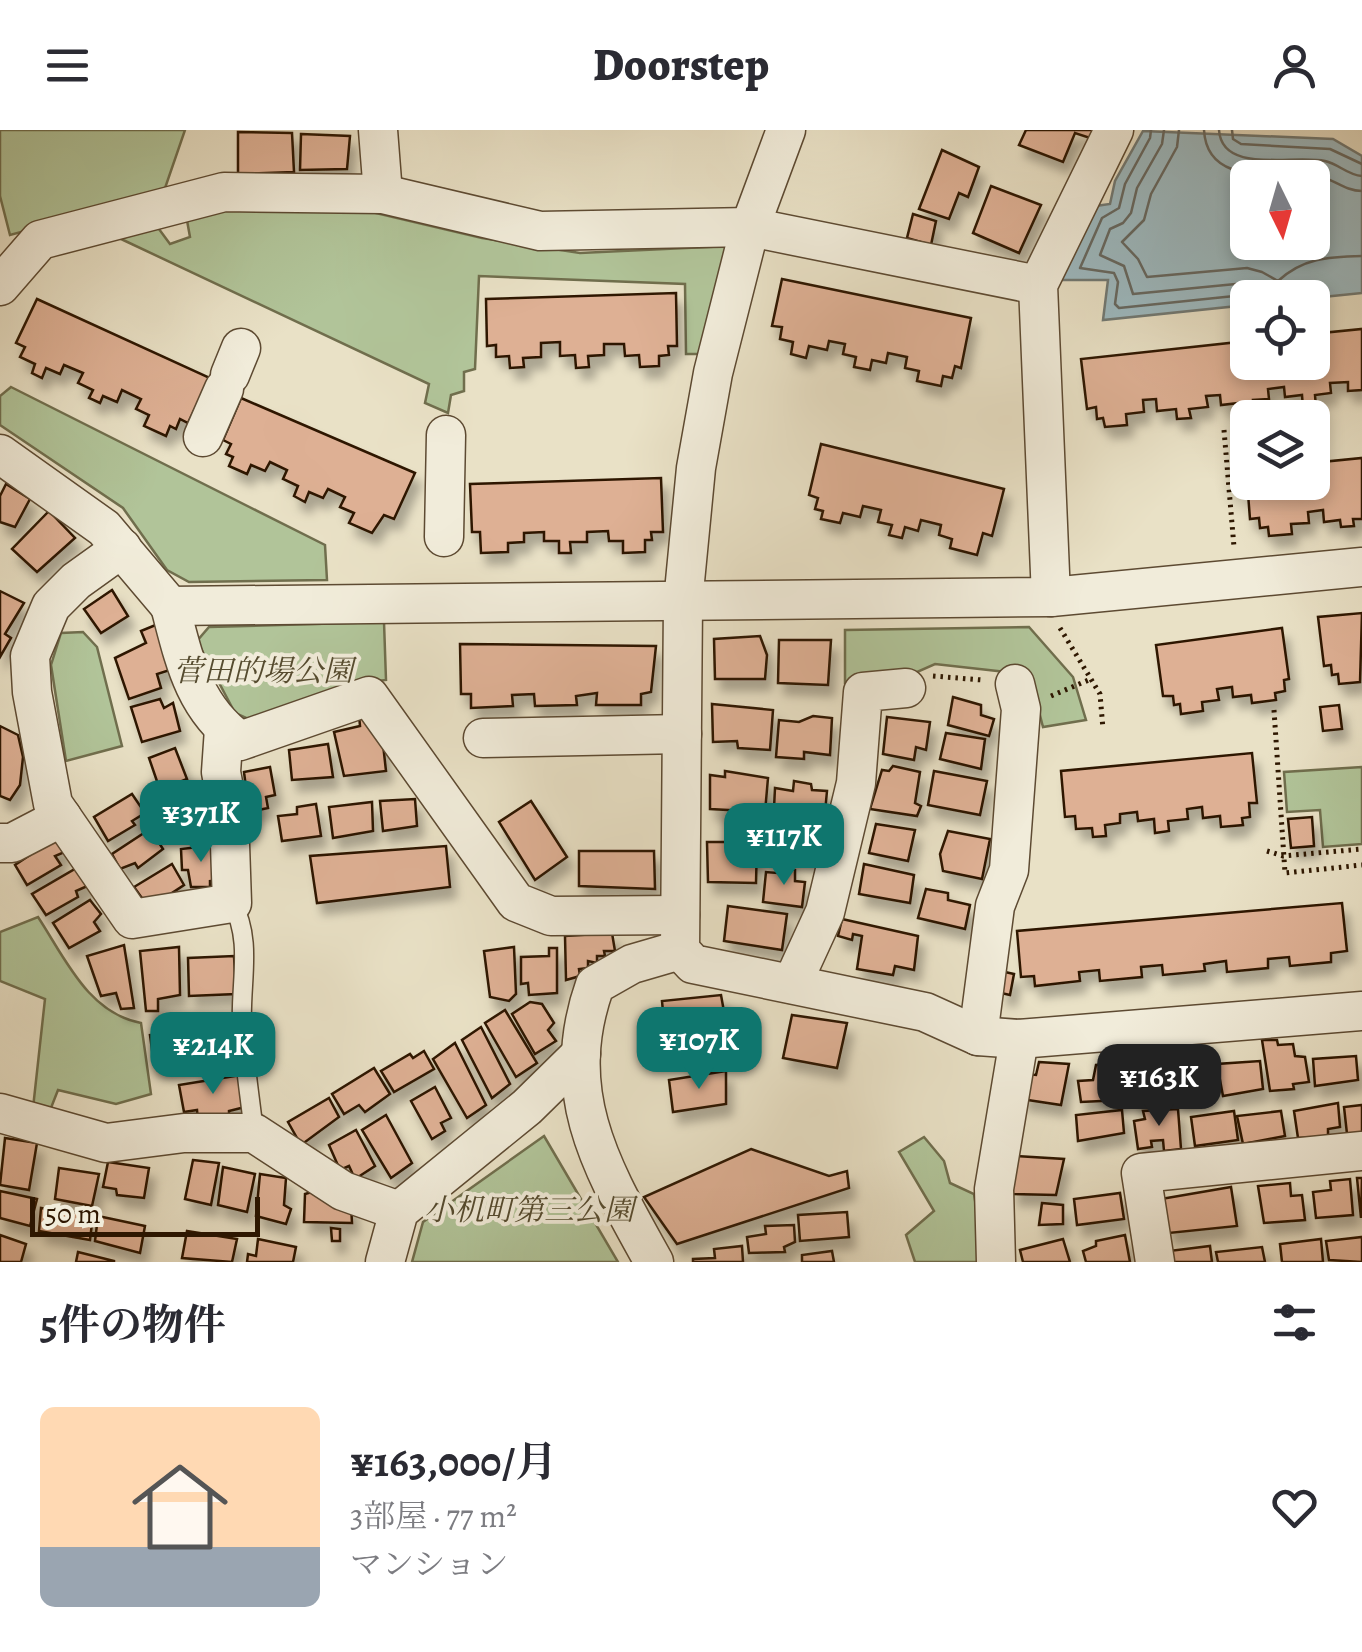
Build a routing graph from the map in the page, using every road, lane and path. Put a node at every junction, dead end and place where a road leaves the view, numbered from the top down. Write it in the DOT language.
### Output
graph roads {
  1 [pos="378,130"];
  2 [pos="786,130"];
  3 [pos="1114,130"];
  4 [pos="383,194"];
  5 [pos="750,227"];
  6 [pos="1038,285"];
  7 [pos="0,286"];
  8 [pos="232,371"];
  9 [pos="1224,430"];
  10 [pos="446,435"];
  11 [pos="203,437"];
  12 [pos="0,454"];
  13 [pos="444,538"];
  14 [pos="1234,547"];
  15 [pos="122,548"];
  16 [pos="1362,567"];
  17 [pos="683,602"];
  18 [pos="170,606"];
  19 [pos="1055,612"];
  20 [pos="972,678"];
  21 [pos="1091,679"];
  22 [pos="921,681"];
  23 [pos="1032,690"];
  24 [pos="0,704"];
  25 [pos="1274,710"];
  26 [pos="37,720"];
  27 [pos="224,729"];
  28 [pos="1103,729"];
  29 [pos="682,734"];
  30 [pos="483,738"];
  31 [pos="62,817"];
  32 [pos="0,843"];
  33 [pos="1362,850"];
  34 [pos="1267,851"];
  35 [pos="1283,856"];
  36 [pos="1362,865"];
  37 [pos="232,902"];
  38 [pos="680,932"];
  39 [pos="792,984"];
  40 [pos="1362,1011"];
  41 [pos="978,1036"];
  42 [pos="1019,1039"];
  43 [pos="580,1054"];
  44 [pos="0,1113"];
  45 [pos="254,1133"];
  46 [pos="1362,1151"];
  47 [pos="398,1210"];
  48 [pos="386,1262"];
  49 [pos="654,1262"];
  50 [pos="996,1262"];
  51 [pos="1154,1262"];
  1 -- 4 [label="street"];
  2 -- 5 [label="street"];
  3 -- 6 [label="street"];
  4 -- 5 [label="street"];
  4 -- 7 [label="street"];
  5 -- 6 [label="street"];
  5 -- 17 [label="street"];
  6 -- 19 [label="street"];
  8 -- 11 [label="street"];
  9 -- 14 [label="path"];
  10 -- 13 [label="street"];
  12 -- 15 [label="street"];
  15 -- 18 [label="street"];
  15 -- 26 [label="street"];
  16 -- 19 [label="street"];
  17 -- 18 [label="street"];
  17 -- 19 [label="street"];
  17 -- 29 [label="street"];
  18 -- 27 [label="street"];
  19 -- 21 [label="path"];
  20 -- 22 [label="path"];
  21 -- 23 [label="path"];
  21 -- 28 [label="path"];
  22 -- 39 [label="street"];
  23 -- 41 [label="street"];
  24 -- 26 [label="street"];
  25 -- 35 [label="path"];
  26 -- 31 [label="street"];
  27 -- 37 [label="street"];
  27 -- 38 [label="street"];
  29 -- 30 [label="street"];
  29 -- 38 [label="street"];
  31 -- 32 [label="street"];
  31 -- 37 [label="street"];
  33 -- 35 [label="path"];
  34 -- 35 [label="path"];
  35 -- 36 [label="path"];
  37 -- 45 [label="lane"];
  38 -- 39 [label="street"];
  38 -- 43 [label="street"];
  39 -- 41 [label="street"];
  40 -- 42 [label="street"];
  41 -- 42 [label="street"];
  42 -- 50 [label="street"];
  43 -- 47 [label="street"];
  43 -- 49 [label="street"];
  44 -- 45 [label="street"];
  45 -- 47 [label="street"];
  46 -- 51 [label="street"];
  47 -- 48 [label="street"];
}
